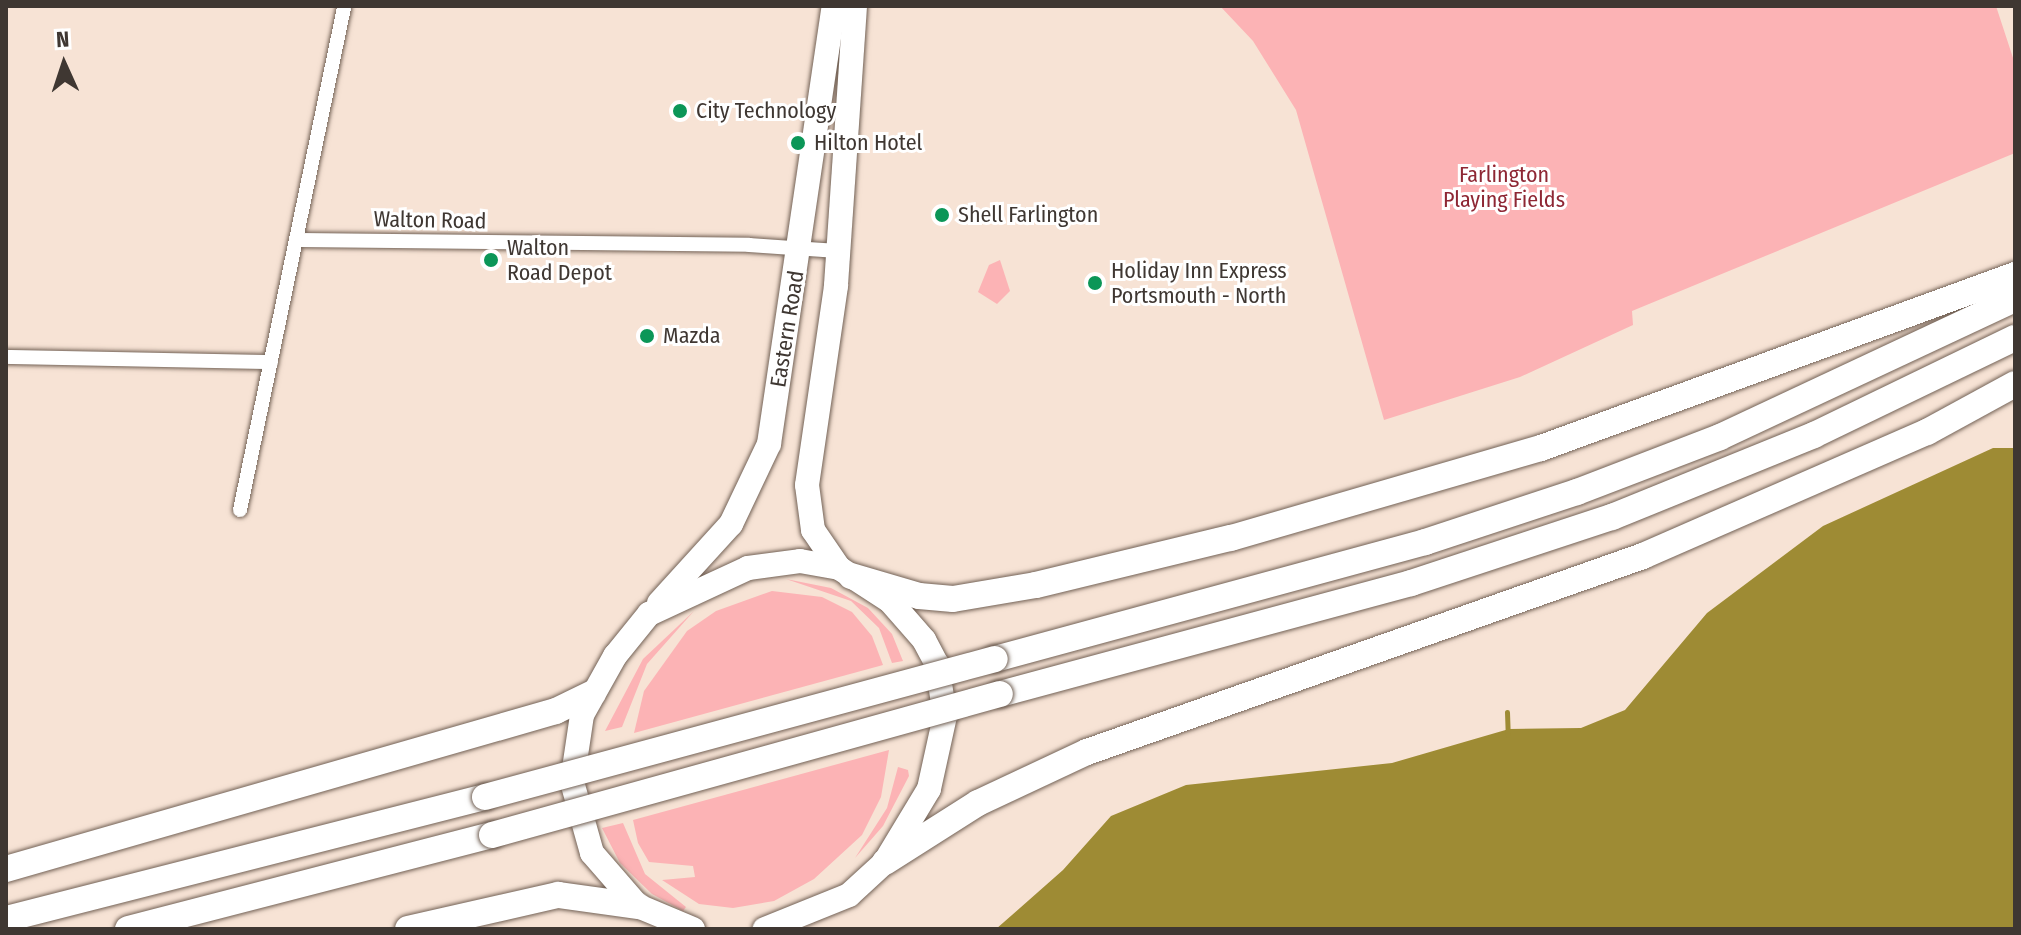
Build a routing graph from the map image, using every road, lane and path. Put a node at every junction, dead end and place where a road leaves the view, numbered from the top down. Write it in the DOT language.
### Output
graph roads {
  1 [pos="834,6"];
  2 [pos="855,6"];
  3 [pos="344,8"];
  4 [pos="299,240"];
  5 [pos="800,248"];
  6 [pos="838,251"];
  7 [pos="2015,275"];
  8 [pos="2015,299"];
  9 [pos="2015,338"];
  10 [pos="6,357"];
  11 [pos="271,362"];
  12 [pos="2015,384"];
  13 [pos="240,510"];
  14 [pos="845,572"];
  15 [pos="649,614"];
  16 [pos="593,693"];
  17 [pos="885,862"];
  18 [pos="6,869"];
  19 [pos="849,895"];
  20 [pos="651,916"];
  21 [pos="6,919"];
  22 [pos="128,929"];
  23 [pos="408,929"];
  24 [pos="693,929"];
  25 [pos="765,929"];
  26 [pos="810,929"];
  1 -- 5 [label="main road, Eastern Road"];
  2 -- 6 [label="main road, Eastern Road"];
  3 -- 4 [label="street"];
  4 -- 5 [label="street, Walton Road"];
  4 -- 11 [label="street"];
  5 -- 6 [label="street, Walton Road"];
  5 -- 15 [label="main road, Eastern Road"];
  6 -- 14 [label="main road, Eastern Road"];
  7 -- 14 [label="highway"];
  8 -- 21 [label="highway, bridge"];
  9 -- 22 [label="highway, bridge"];
  10 -- 11 [label="street"];
  11 -- 13 [label="street"];
  12 -- 17 [label="highway"];
  14 -- 15 [label="main road"];
  14 -- 17 [label="main road"];
  15 -- 16 [label="main road, Eastern Road"];
  16 -- 18 [label="highway"];
  16 -- 20 [label="main road, Eastern Road"];
  17 -- 19 [label="main road"];
  19 -- 25 [label="main road"];
  19 -- 26 [label="main road"];
  20 -- 23 [label="highway"];
  20 -- 24 [label="main road"];
}
